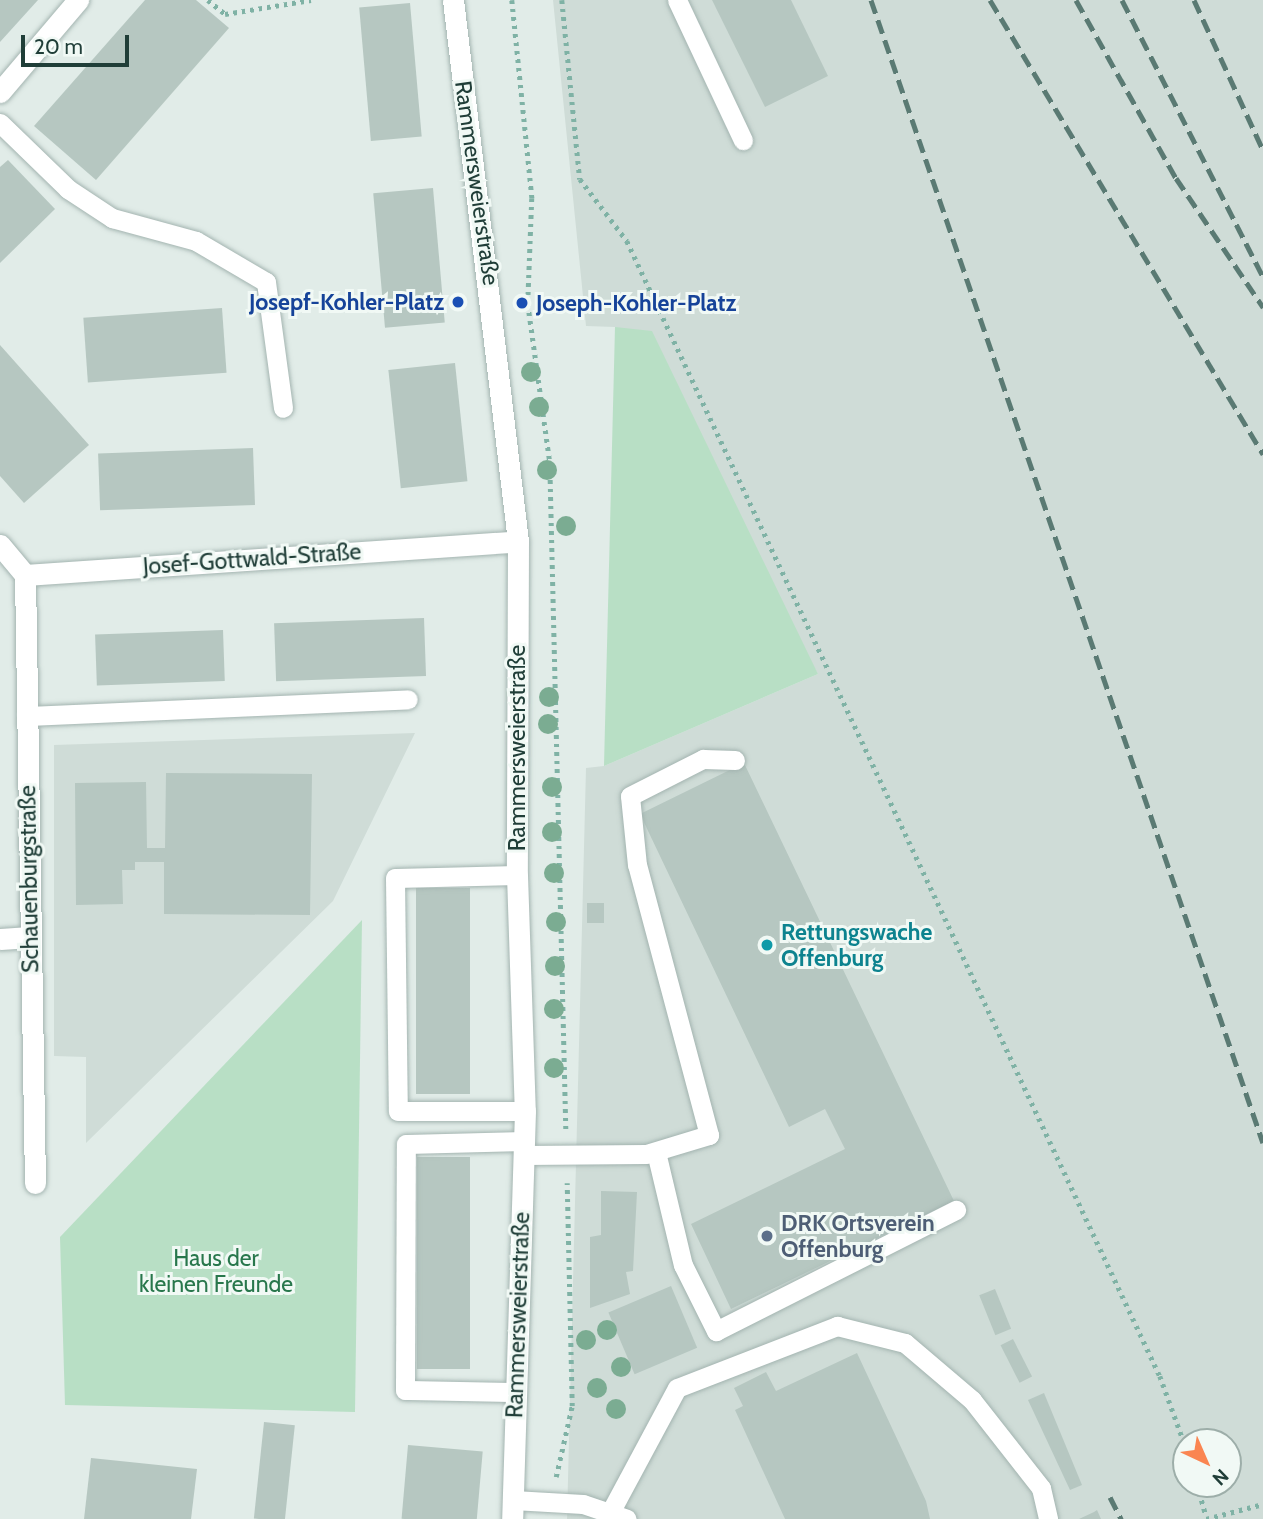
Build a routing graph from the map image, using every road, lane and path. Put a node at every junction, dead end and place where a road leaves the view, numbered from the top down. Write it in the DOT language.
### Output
graph roads {
  1 [pos="78,0"];
  2 [pos="208,0"];
  3 [pos="311,0"];
  4 [pos="453,0"];
  5 [pos="512,0"];
  6 [pos="562,0"];
  7 [pos="677,0"];
  8 [pos="0,92"];
  9 [pos="0,122"];
  10 [pos="743,140"];
  11 [pos="283,408"];
  12 [pos="518,541"];
  13 [pos="0,545"];
  14 [pos="25,575"];
  15 [pos="408,699"];
  16 [pos="26,716"];
  17 [pos="735,760"];
  18 [pos="517,875"];
  19 [pos="30,937"];
  20 [pos="0,939"];
  21 [pos="524,1111"];
  22 [pos="524,1148"];
  23 [pos="656,1152"];
  24 [pos="566,1154"];
  25 [pos="35,1183"];
  26 [pos="956,1210"];
  27 [pos="514,1392"];
  28 [pos="1179,1428"];
  29 [pos="1201,1498"];
  30 [pos="550,1501"];
  31 [pos="1263,1504"];
  32 [pos="513,1509"];
  33 [pos="619,1514"];
  34 [pos="1206,1517"];
  35 [pos="1048,1519"];
  1 -- 8 [label="street"];
  2 -- 3 [label="path"];
  4 -- 12 [label="street, Rammersweierstraße"];
  5 -- 24 [label="path"];
  6 -- 28 [label="path"];
  7 -- 10 [label="lane"];
  9 -- 11 [label="lane"];
  12 -- 14 [label="street, Josef-Gottwald-Straße"];
  12 -- 18 [label="street, Rammersweierstraße"];
  13 -- 14 [label="street"];
  14 -- 16 [label="street, Schauenburgstraße"];
  15 -- 16 [label="lane"];
  16 -- 19 [label="street, Schauenburgstraße"];
  17 -- 23 [label="lane"];
  18 -- 21 [label="street, Rammersweierstraße"];
  18 -- 21 [label="lane"];
  19 -- 20 [label="street"];
  19 -- 25 [label="street, Schauenburgstraße"];
  21 -- 22 [label="street, Rammersweierstraße"];
  22 -- 24 [label="lane"];
  22 -- 27 [label="street, Rammersweierstraße"];
  22 -- 27 [label="lane"];
  23 -- 24 [label="lane"];
  23 -- 26 [label="lane"];
  24 -- 30 [label="path"];
  27 -- 32 [label="street, Rammersweierstraße"];
  29 -- 34 [label="path"];
  30 -- 32 [label="lane, Rammersweierstraße"];
  30 -- 33 [label="lane, Rammersweierstraße"];
  31 -- 34 [label="path"];
  33 -- 35 [label="lane"];
}
